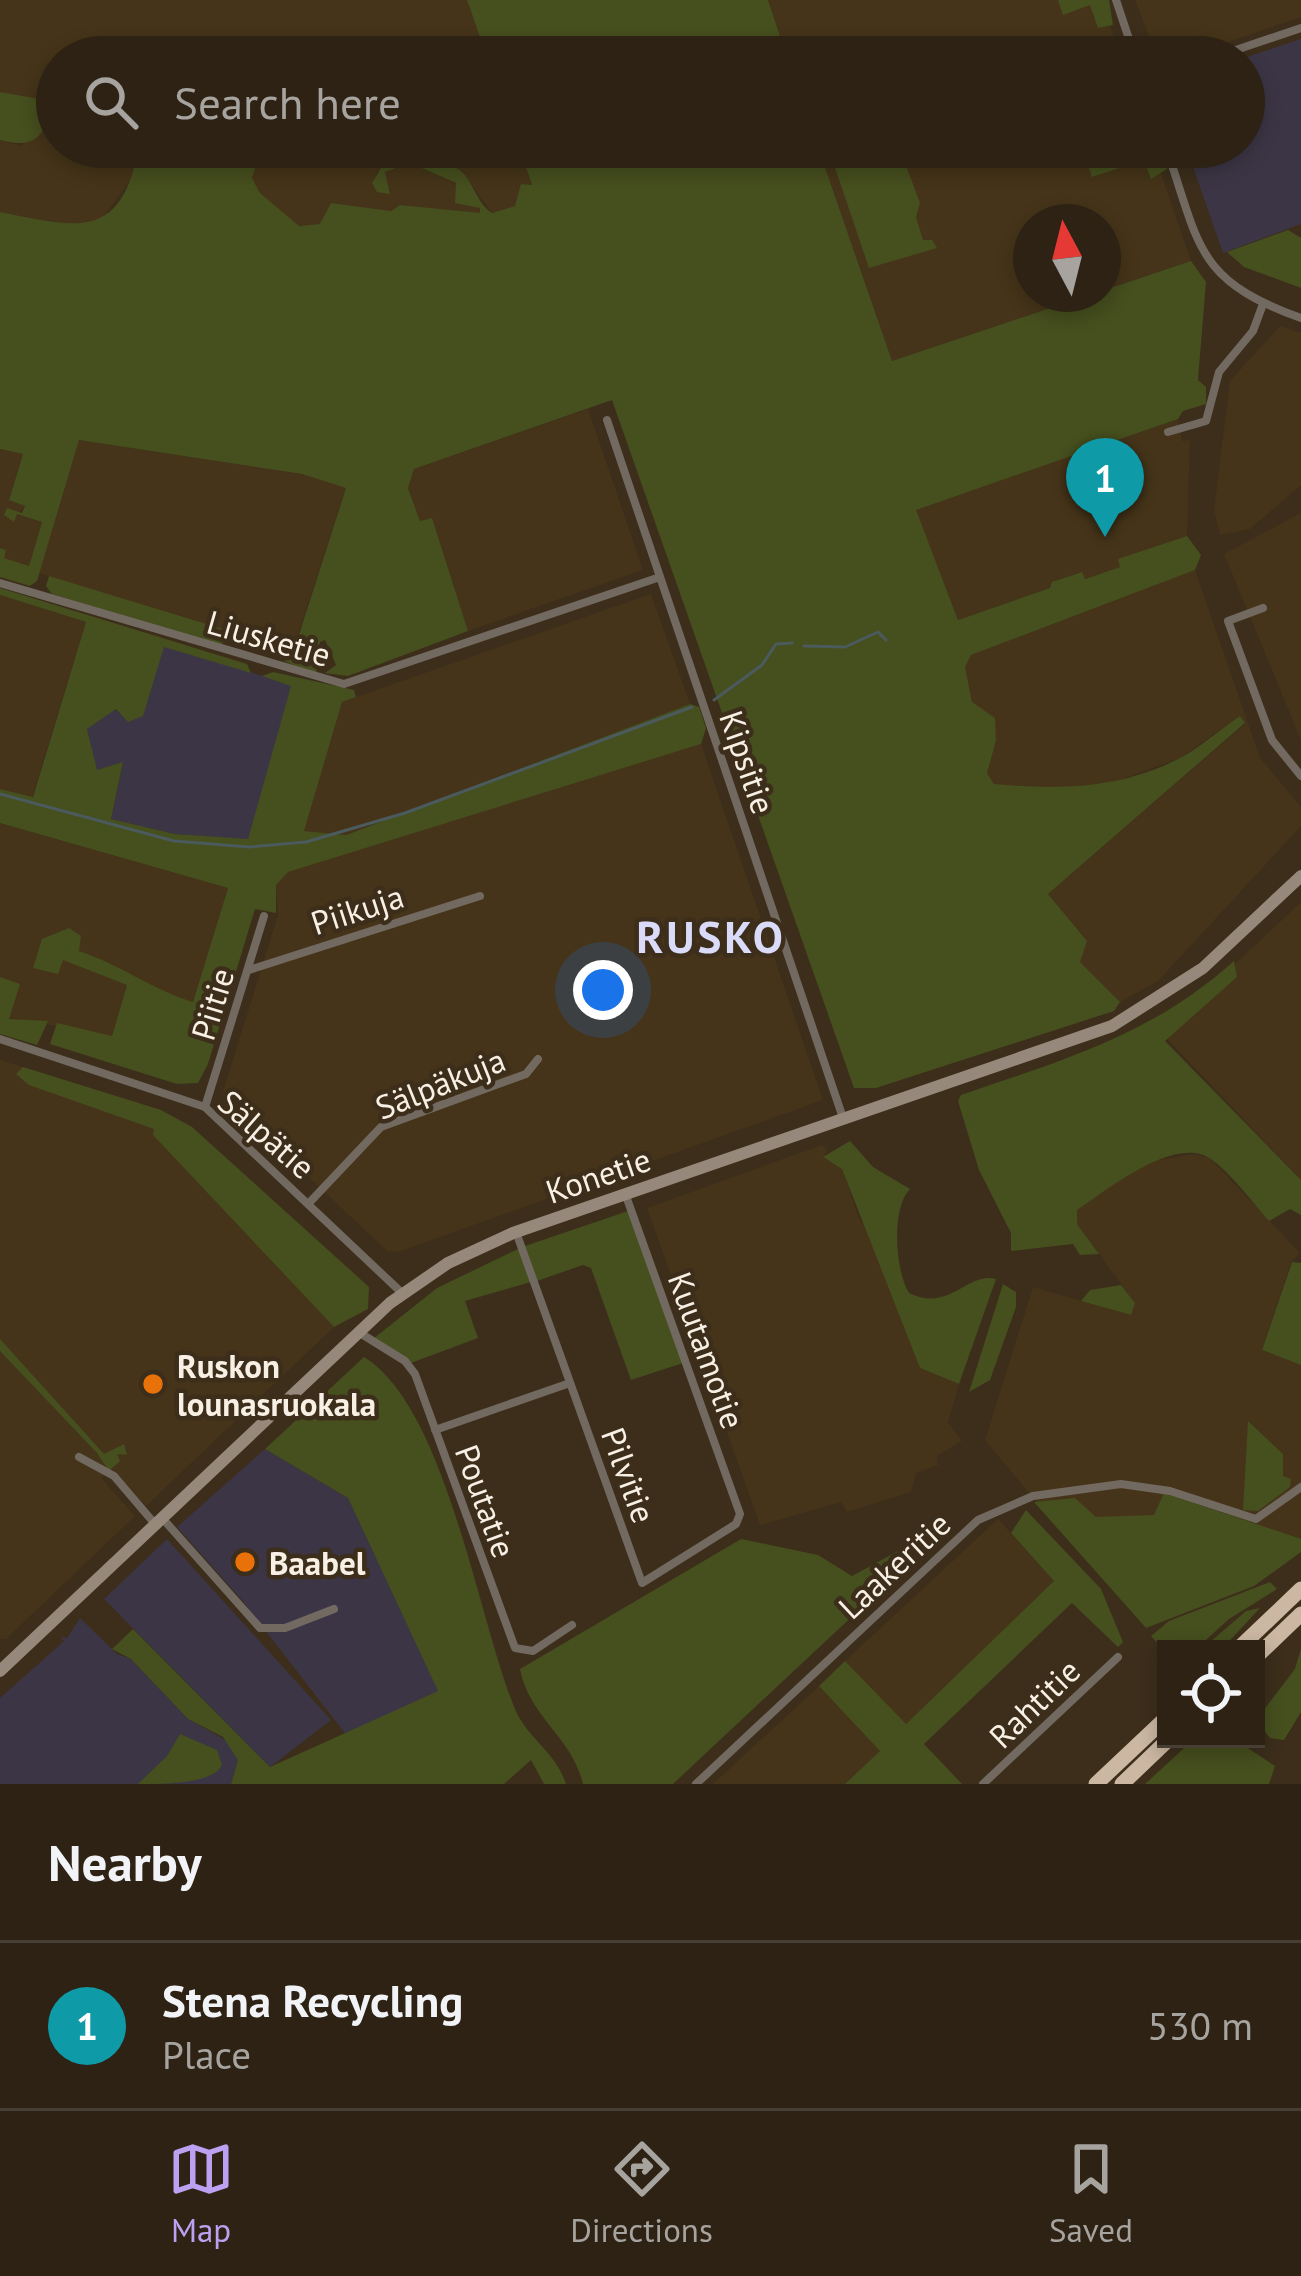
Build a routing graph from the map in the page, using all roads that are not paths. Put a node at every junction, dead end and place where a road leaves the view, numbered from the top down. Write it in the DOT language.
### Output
graph roads {
  1 [pos="1116,0"];
  2 [pos="1301,28"];
  3 [pos="1128,36"];
  4 [pos="1265,40"];
  5 [pos="1174,168"];
  6 [pos="1263,304"];
  7 [pos="1301,318"];
  8 [pos="607,420"];
  9 [pos="1168,432"];
  10 [pos="660,577"];
  11 [pos="0,583"];
  12 [pos="1263,608"];
  13 [pos="1301,776"];
  14 [pos="1301,876"];
  15 [pos="480,896"];
  16 [pos="264,916"];
  17 [pos="249,970"];
  18 [pos="0,1040"];
  19 [pos="538,1059"];
  20 [pos="205,1107"];
  21 [pos="843,1119"];
  22 [pos="625,1194"];
  23 [pos="309,1202"];
  24 [pos="516,1232"];
  25 [pos="402,1293"];
  26 [pos="359,1332"];
  27 [pos="570,1384"];
  28 [pos="435,1430"];
  29 [pos="80,1456"];
  30 [pos="1301,1487"];
  31 [pos="158,1521"];
  32 [pos="642,1583"];
  33 [pos="1301,1589"];
  34 [pos="334,1609"];
  35 [pos="1301,1614"];
  36 [pos="572,1625"];
  37 [pos="1247,1640"];
  38 [pos="1265,1648"];
  39 [pos="1118,1657"];
  40 [pos="1,1667"];
  41 [pos="1157,1726"];
  42 [pos="1160,1748"];
  43 [pos="696,1784"];
  44 [pos="983,1784"];
  45 [pos="1096,1784"];
  46 [pos="1122,1784"];
  1 -- 3 [label="street"];
  2 -- 4 [label="street"];
  5 -- 6 [label="street"];
  6 -- 7 [label="street"];
  6 -- 9 [label="street"];
  8 -- 10 [label="street, Kipsitie"];
  10 -- 11 [label="street, Liusketie"];
  10 -- 21 [label="street, Kipsitie"];
  12 -- 13 [label="street"];
  14 -- 21 [label="street, Konetie"];
  15 -- 17 [label="street, Piikuja"];
  16 -- 17 [label="street, Piitie"];
  17 -- 20 [label="street, Piitie"];
  18 -- 20 [label="street, Sälpätie"];
  19 -- 23 [label="street, Sälpäkuja"];
  20 -- 23 [label="street, Sälpätie"];
  21 -- 22 [label="street, Konetie"];
  22 -- 24 [label="street, Konetie"];
  22 -- 32 [label="street, Kuutamotie"];
  23 -- 25 [label="street, Sälpätie"];
  24 -- 25 [label="street, Konetie"];
  24 -- 27 [label="street, Pilvitie"];
  25 -- 26 [label="street, Konetie"];
  26 -- 28 [label="street, Poutatie"];
  26 -- 31 [label="street, Konetie"];
  27 -- 28 [label="street"];
  27 -- 32 [label="street, Pilvitie"];
  28 -- 36 [label="street, Poutatie"];
  29 -- 31 [label="street"];
  30 -- 43 [label="street, Laakeritie"];
  31 -- 34 [label="street"];
  31 -- 40 [label="street, Konetie"];
  33 -- 37 [label="highway"];
  35 -- 38 [label="highway"];
  39 -- 44 [label="street, Rahtitie"];
  41 -- 45 [label="highway"];
  42 -- 46 [label="highway"];
}
